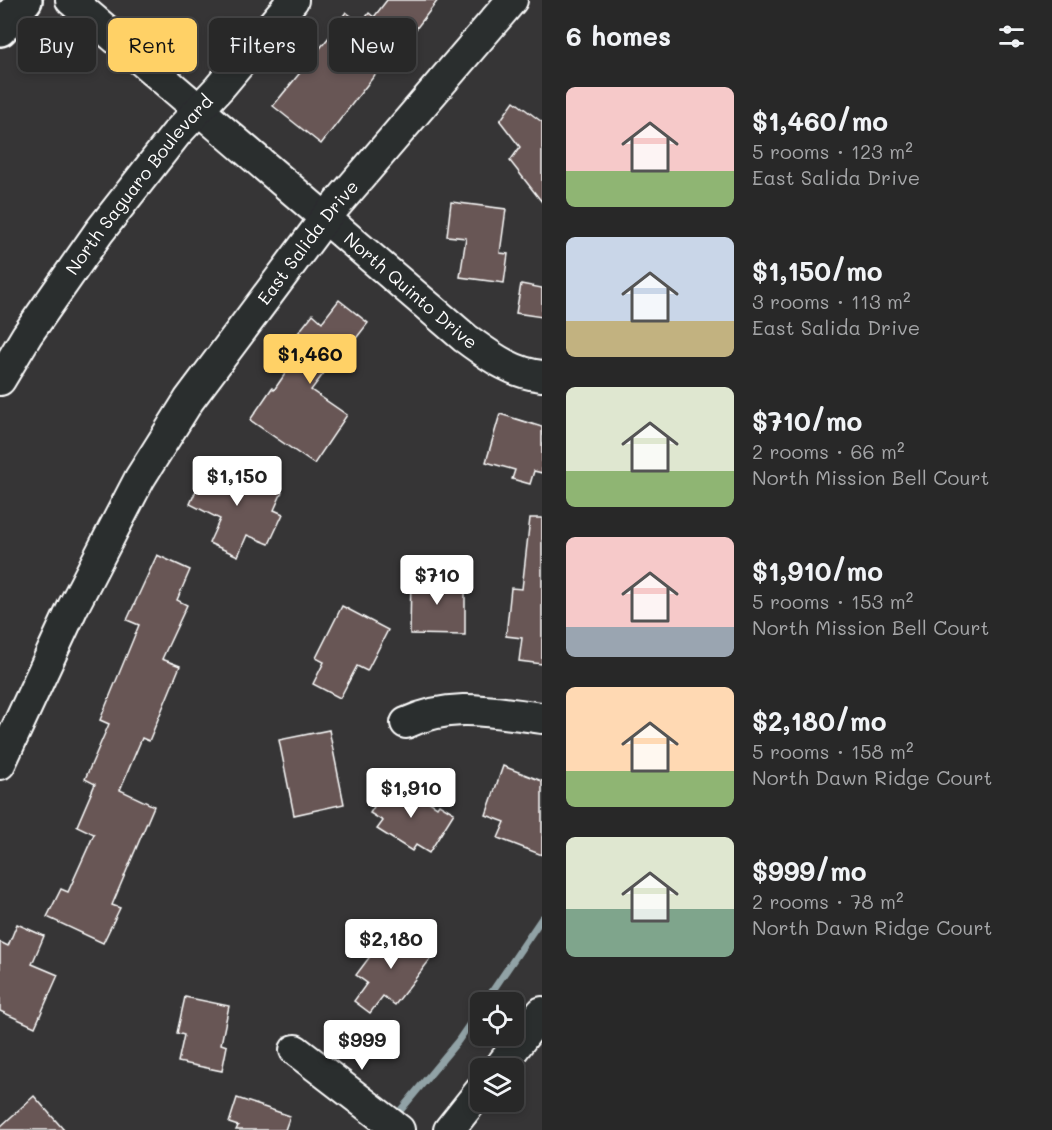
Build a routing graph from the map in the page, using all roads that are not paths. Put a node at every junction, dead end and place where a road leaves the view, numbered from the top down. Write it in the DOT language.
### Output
graph roads {
  1 [pos="25,0"];
  2 [pos="71,0"];
  3 [pos="293,0"];
  4 [pos="513,0"];
  5 [pos="0,29"];
  6 [pos="198,110"];
  7 [pos="326,217"];
  8 [pos="542,375"];
  9 [pos="0,380"];
  10 [pos="542,718"];
  11 [pos="406,723"];
  12 [pos="0,764"];
  13 [pos="542,1012"];
  14 [pos="295,1050"];
  15 [pos="506,1058"];
  16 [pos="470,1104"];
  17 [pos="399,1130"];
  18 [pos="449,1130"];
  1 -- 5 [label="main road"];
  2 -- 6 [label="street, North Quinto Drive"];
  3 -- 6 [label="street, North Saguaro Boulevard"];
  4 -- 7 [label="street, East Salida Drive"];
  6 -- 7 [label="street, North Quinto Drive"];
  6 -- 9 [label="street, North Saguaro Boulevard"];
  7 -- 8 [label="street, North Quinto Drive"];
  7 -- 12 [label="street, East Salida Drive"];
  10 -- 11 [label="street"];
  13 -- 15 [label="street"];
  14 -- 17 [label="street"];
  16 -- 18 [label="street"];
}
